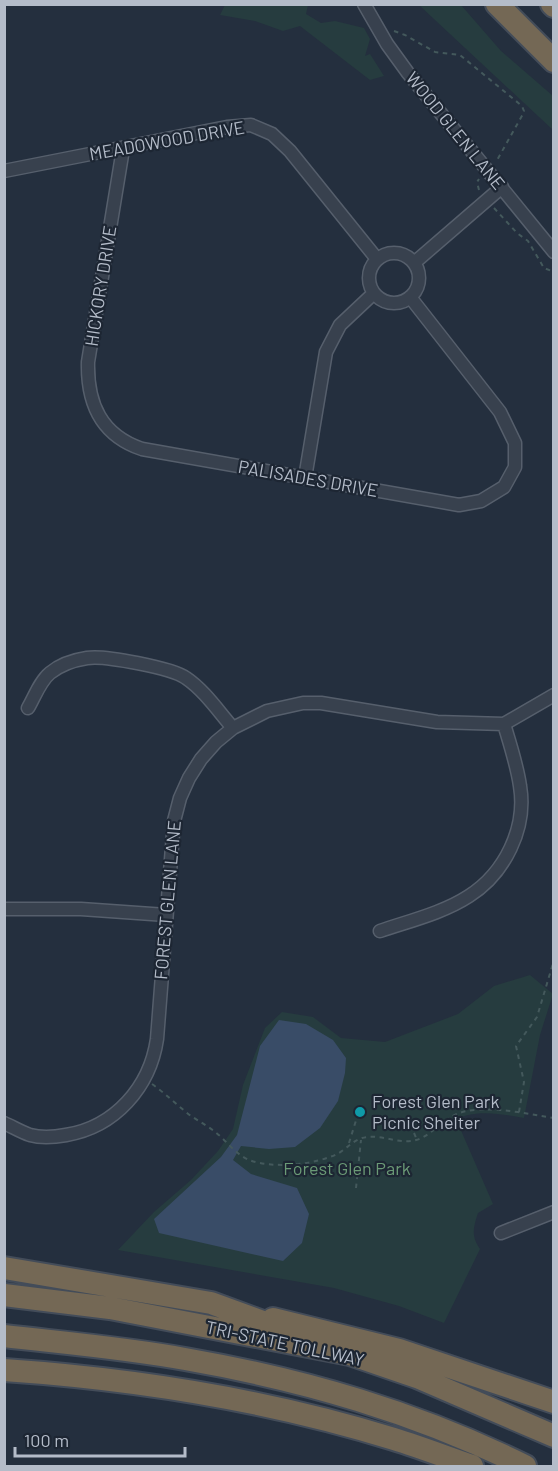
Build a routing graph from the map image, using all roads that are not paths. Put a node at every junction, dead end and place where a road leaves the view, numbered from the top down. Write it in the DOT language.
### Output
graph roads {
  1 [pos="364,4"];
  2 [pos="497,4"];
  3 [pos="554,61"];
  4 [pos="123,149"];
  5 [pos="4,171"];
  6 [pos="502,187"];
  7 [pos="554,252"];
  8 [pos="377,260"];
  9 [pos="414,263"];
  10 [pos="374,293"];
  11 [pos="410,297"];
  12 [pos="101,422"];
  13 [pos="305,478"];
  14 [pos="554,695"];
  15 [pos="28,708"];
  16 [pos="504,723"];
  17 [pos="233,728"];
  18 [pos="4,909"];
  19 [pos="166,915"];
  20 [pos="380,931"];
  21 [pos="4,1123"];
  22 [pos="554,1212"];
  23 [pos="501,1233"];
  24 [pos="4,1268"];
  25 [pos="4,1295"];
  26 [pos="211,1303"];
  27 [pos="4,1336"];
  28 [pos="350,1354"];
  29 [pos="4,1370"];
  30 [pos="554,1402"];
  31 [pos="554,1436"];
  32 [pos="472,1467"];
  33 [pos="525,1467"];
  1 -- 6 [label="street, WOOD GLEN LANE"];
  2 -- 3 [label="highway"];
  4 -- 5 [label="street, MEADOWOOD DRIVE"];
  4 -- 8 [label="street, MEADOWOOD DRIVE"];
  4 -- 12 [label="street, HICKORY DRIVE"];
  6 -- 7 [label="street, WOOD GLEN LANE"];
  6 -- 9 [label="street"];
  8 -- 9 [label="street"];
  8 -- 10 [label="street"];
  9 -- 11 [label="street"];
  10 -- 11 [label="street"];
  10 -- 13 [label="street"];
  11 -- 13 [label="street, PALISADES DRIVE"];
  12 -- 13 [label="street, PALISADES DRIVE"];
  14 -- 16 [label="street"];
  15 -- 17 [label="street"];
  16 -- 17 [label="street, FOREST GLEN LANE"];
  16 -- 20 [label="street"];
  17 -- 19 [label="street, FOREST GLEN LANE"];
  18 -- 19 [label="street"];
  19 -- 21 [label="street, FOREST GLEN LANE"];
  22 -- 23 [label="street"];
  24 -- 26 [label="highway"];
  25 -- 28 [label="highway, TRI-STATE TOLLWAY"];
  26 -- 28 [label="highway"];
  26 -- 30 [label="highway"];
  27 -- 33 [label="highway, TRI-STATE TOLLWAY"];
  28 -- 31 [label="highway, TRI-STATE TOLLWAY"];
  29 -- 32 [label="highway"];
}
